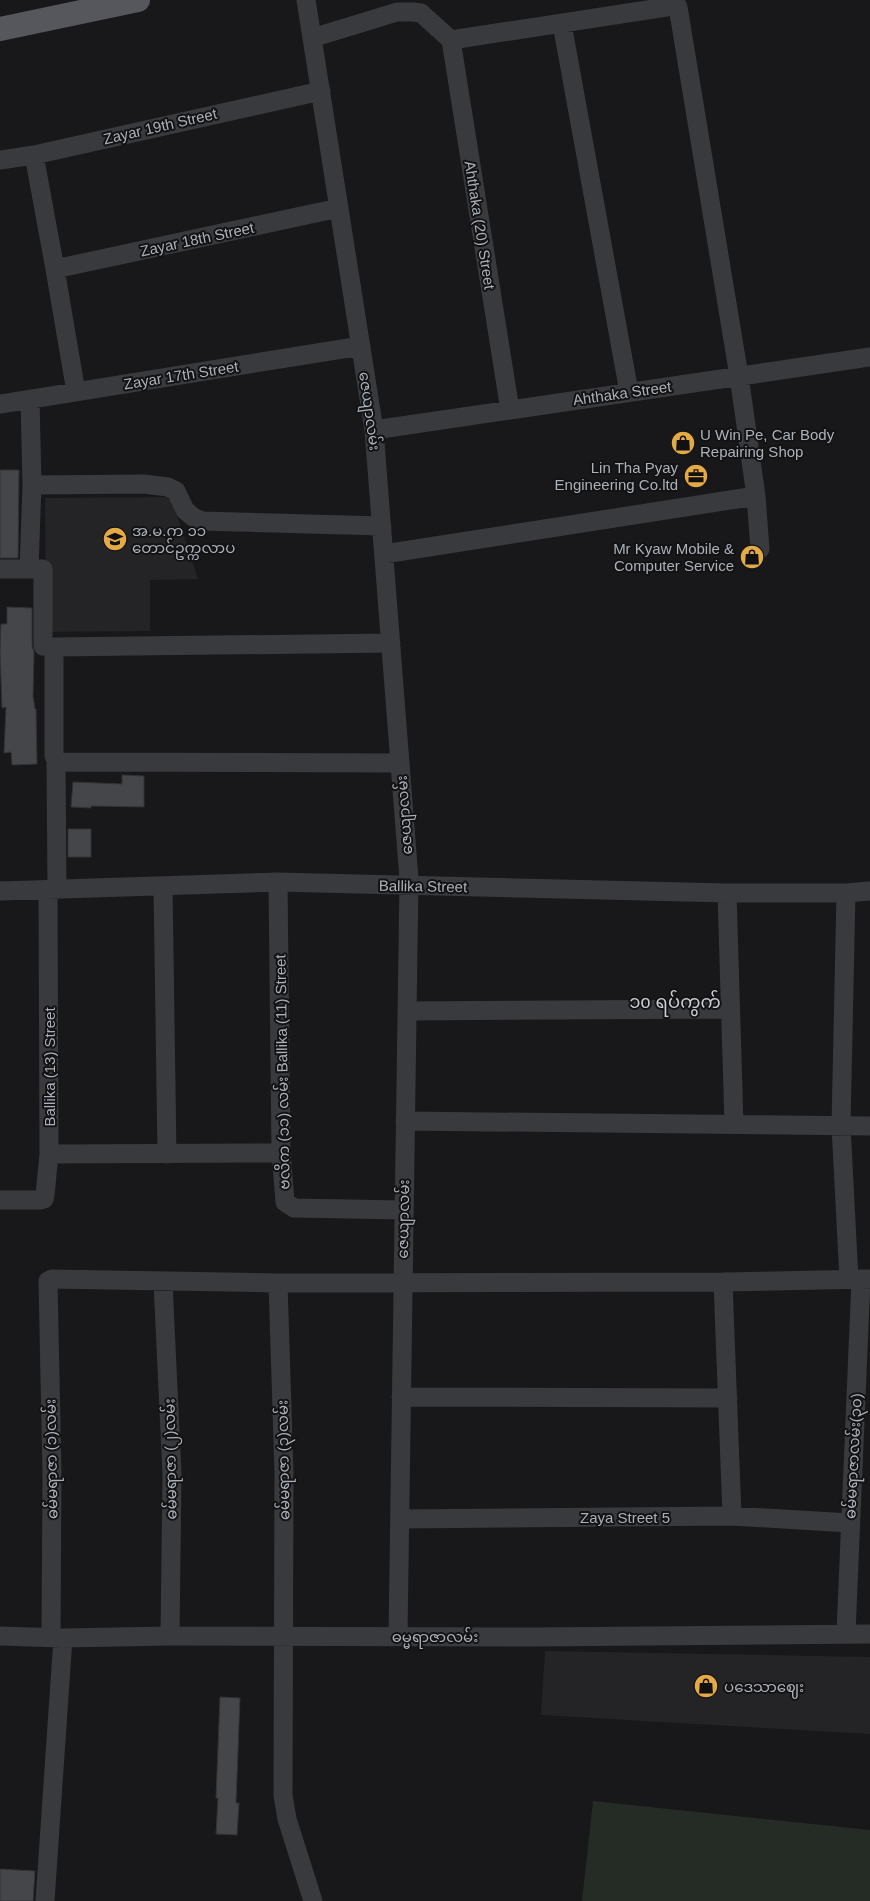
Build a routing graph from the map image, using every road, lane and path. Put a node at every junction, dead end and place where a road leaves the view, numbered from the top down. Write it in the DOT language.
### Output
graph roads {
  1 [pos="138,0"];
  2 [pos="306,0"];
  3 [pos="562,24"];
  4 [pos="0,29"];
  5 [pos="312,38"];
  6 [pos="451,40"];
  7 [pos="321,91"];
  8 [pos="34,155"];
  9 [pos="0,160"];
  10 [pos="339,208"];
  11 [pos="55,269"];
  12 [pos="361,346"];
  13 [pos="870,357"];
  14 [pos="739,376"];
  15 [pos="76,392"];
  16 [pos="629,392"];
  17 [pos="30,399"];
  18 [pos="0,404"];
  19 [pos="510,410"];
  20 [pos="374,430"];
  21 [pos="32,485"];
  22 [pos="756,496"];
  23 [pos="382,526"];
  24 [pos="760,549"];
  25 [pos="384,554"];
  26 [pos="29,569"];
  27 [pos="0,570"];
  28 [pos="390,643"];
  29 [pos="54,647"];
  30 [pos="56,760"];
  31 [pos="400,763"];
  32 [pos="278,882"];
  33 [pos="163,886"];
  34 [pos="408,886"];
  35 [pos="52,889"];
  36 [pos="0,891"];
  37 [pos="870,891"];
  38 [pos="727,893"];
  39 [pos="846,893"];
  40 [pos="730,1010"];
  41 [pos="407,1012"];
  42 [pos="405,1122"];
  43 [pos="734,1124"];
  44 [pos="841,1126"];
  45 [pos="870,1126"];
  46 [pos="281,1153"];
  47 [pos="49,1154"];
  48 [pos="167,1154"];
  49 [pos="0,1200"];
  50 [pos="403,1210"];
  51 [pos="860,1279"];
  52 [pos="163,1282"];
  53 [pos="403,1282"];
  54 [pos="724,1282"];
  55 [pos="278,1283"];
  56 [pos="401,1397"];
  57 [pos="728,1398"];
  58 [pos="732,1516"];
  59 [pos="400,1519"];
  60 [pos="850,1523"];
  61 [pos="846,1633"];
  62 [pos="870,1634"];
  63 [pos="0,1636"];
  64 [pos="170,1636"];
  65 [pos="398,1636"];
  66 [pos="57,1637"];
  67 [pos="283,1637"];
  68 [pos="45,1901"];
  69 [pos="314,1901"];
  1 -- 4 [label="main road"];
  2 -- 5 [label="street, ဇေယျာလမ်း"];
  3 -- 6 [label="street"];
  3 -- 14 [label="street"];
  3 -- 16 [label="street"];
  5 -- 6 [label="street"];
  5 -- 7 [label="street, ဇေယျာလမ်း"];
  6 -- 19 [label="street, Ahthaka (20) Street"];
  7 -- 8 [label="street, Zayar 19th Street"];
  7 -- 10 [label="street, ဇေယျာလမ်း"];
  8 -- 9 [label="street, Zayar 19th Street"];
  8 -- 11 [label="street"];
  10 -- 11 [label="street, Zayar 18th Street"];
  10 -- 12 [label="street, ဇေယျာလမ်း"];
  11 -- 15 [label="street"];
  12 -- 15 [label="street, Zayar 17th Street"];
  12 -- 20 [label="street, ဇေယျာလမ်း"];
  13 -- 14 [label="street, Ahthaka Street"];
  14 -- 16 [label="street, Ahthaka Street"];
  14 -- 22 [label="street"];
  15 -- 17 [label="street, Zayar 17th Street"];
  16 -- 19 [label="street, Ahthaka Street"];
  17 -- 18 [label="street, Zayar 17th Street"];
  17 -- 21 [label="street"];
  19 -- 20 [label="street, Ahthaka Street"];
  20 -- 23 [label="street, ဇေယျာလမ်း"];
  21 -- 23 [label="street"];
  21 -- 26 [label="street"];
  22 -- 24 [label="street"];
  22 -- 25 [label="street"];
  23 -- 25 [label="street, ဇေယျာလမ်း"];
  25 -- 28 [label="street, ဇေယျာလမ်း"];
  26 -- 27 [label="street"];
  26 -- 29 [label="street"];
  28 -- 29 [label="street"];
  28 -- 31 [label="street, ဇေယျာလမ်း"];
  29 -- 30 [label="street, Ballika (13) Street"];
  30 -- 31 [label="street"];
  30 -- 35 [label="street, Ballika (13) Street"];
  31 -- 34 [label="street, ဇေယျာလမ်း"];
  32 -- 33 [label="street, Ballika Street"];
  32 -- 34 [label="street, Ballika Street"];
  32 -- 46 [label="street, ဗလိက (၁၁) လမ်း Ballika (11) Street"];
  33 -- 35 [label="street, Ballika Street"];
  33 -- 48 [label="street"];
  34 -- 38 [label="street, Ballika Street"];
  34 -- 41 [label="street, ဇေယျာလမ်း"];
  35 -- 36 [label="street, Ballika Street"];
  35 -- 47 [label="street, Ballika (13) Street"];
  37 -- 39 [label="street, Ballika Street"];
  38 -- 39 [label="street, Ballika Street"];
  38 -- 40 [label="street"];
  39 -- 44 [label="street, ဓမ်မရာဇာလမ်း(၃၀)"];
  40 -- 41 [label="street"];
  40 -- 43 [label="street"];
  41 -- 42 [label="street, ဇေယျာလမ်း"];
  42 -- 43 [label="street"];
  42 -- 50 [label="street, ဇေယျာလမ်း"];
  43 -- 44 [label="street"];
  44 -- 45 [label="street"];
  44 -- 51 [label="street, ဓမ်မရာဇာလမ်း(၃၀)"];
  46 -- 48 [label="street"];
  46 -- 50 [label="street, ဗလိက (၁၁) လမ်း Ballika (11) Street"];
  47 -- 48 [label="street"];
  47 -- 49 [label="street, Ballika (13) Street"];
  50 -- 53 [label="street, ဇေယျာလမ်း"];
  51 -- 54 [label="street"];
  51 -- 60 [label="street, ဓမ်မရာဇာလမ်း(၃၀)"];
  52 -- 55 [label="street"];
  52 -- 64 [label="street, ဓမ်မရာဇာ (၂)လမ်း"];
  52 -- 66 [label="street, ဓမ်မရာဇာ (၁)လမ်း"];
  53 -- 54 [label="street"];
  53 -- 55 [label="street"];
  53 -- 56 [label="street, ဇေယျာလမ်း"];
  54 -- 57 [label="street"];
  55 -- 67 [label="street, ဓမ်မရာဇာ (၃)လမ်း"];
  56 -- 57 [label="street"];
  56 -- 59 [label="street, ဇေယျာလမ်း"];
  57 -- 58 [label="street"];
  58 -- 59 [label="street, Zaya Street 5"];
  58 -- 60 [label="street, Zaya Street 5"];
  59 -- 65 [label="street, ဇေယျာလမ်း"];
  60 -- 61 [label="street, ဓမ်မရာဇာလမ်း(၃၀)"];
  61 -- 62 [label="street, ဓမ္မရာဇာလမ်း"];
  61 -- 65 [label="street, ဓမ္မရာဇာလမ်း"];
  63 -- 66 [label="street, ဓမ္မရာဇာလမ်း"];
  64 -- 66 [label="street, ဓမ္မရာဇာလမ်း"];
  64 -- 67 [label="street, ဓမ္မရာဇာလမ်း"];
  65 -- 67 [label="street, ဓမ္မရာဇာလမ်း"];
  66 -- 68 [label="street, ဓမ်မရာဇာ (၁)လမ်း"];
  67 -- 69 [label="street, ဓမ်မရာဇာ (၃)လမ်း"];
}
